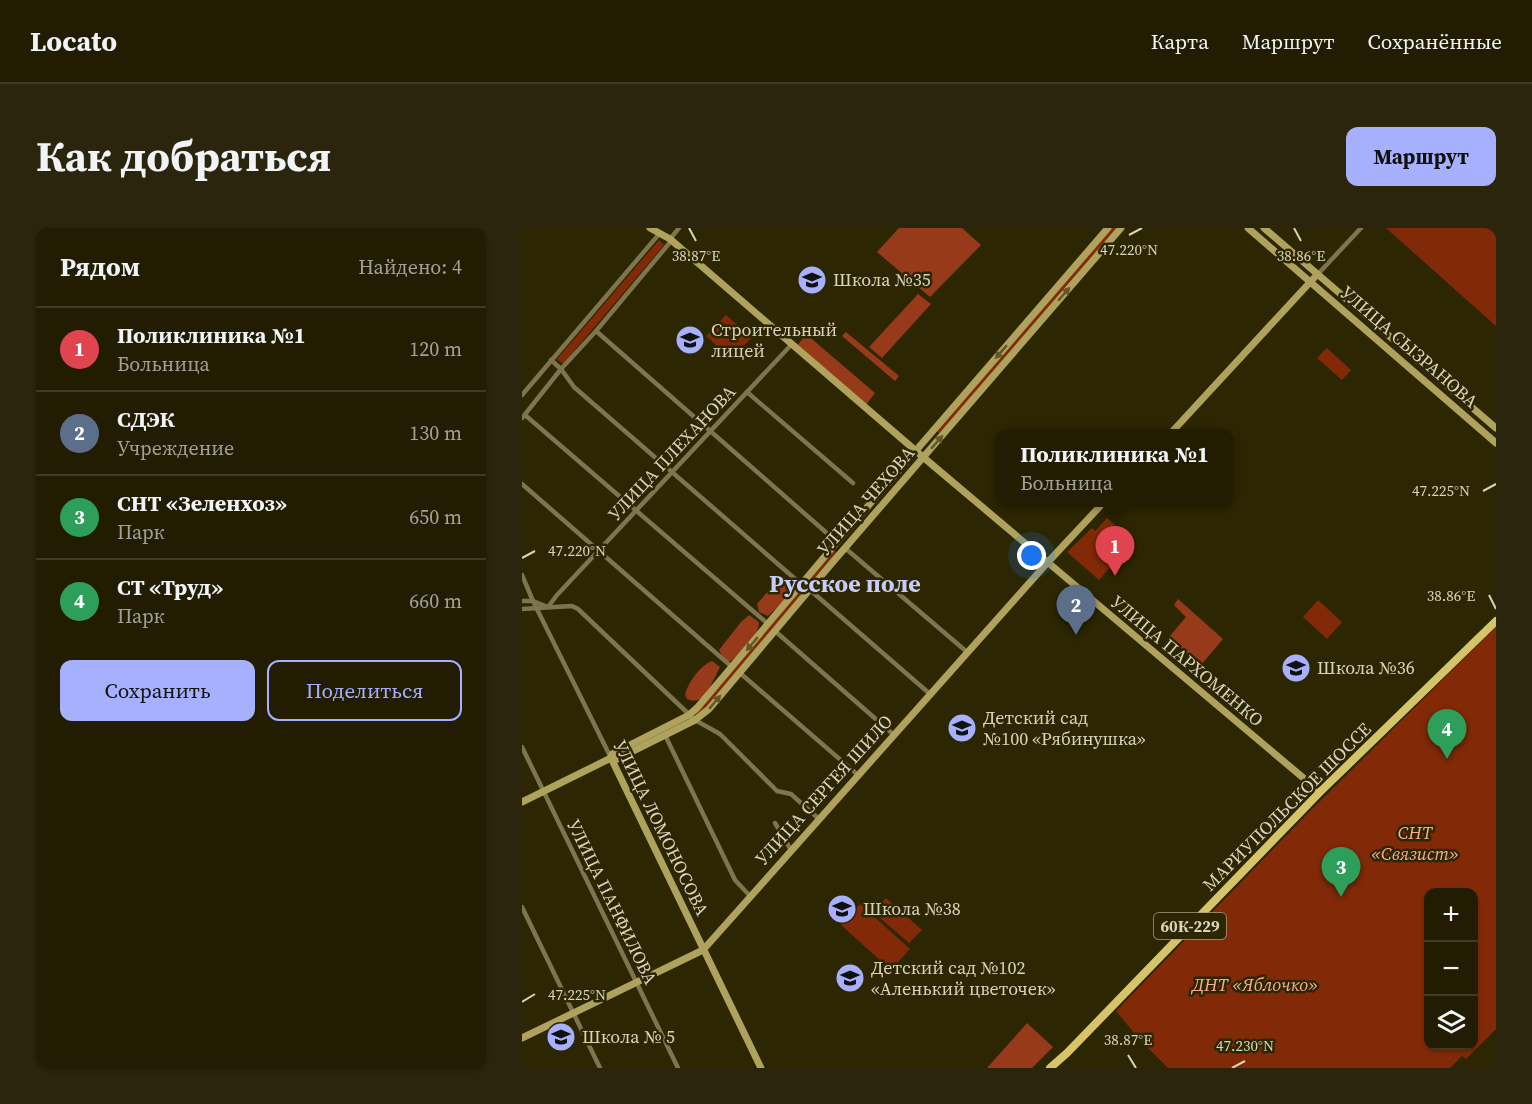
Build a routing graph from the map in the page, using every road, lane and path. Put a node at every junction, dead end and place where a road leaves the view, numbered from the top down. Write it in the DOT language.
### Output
graph roads {
  1 [pos="650,228"];
  2 [pos="679,228"];
  3 [pos="1108,228"];
  4 [pos="1121,228"];
  5 [pos="1248,228"];
  6 [pos="1264,228"];
  7 [pos="1360,228"];
  8 [pos="660,233"];
  9 [pos="671,239"];
  10 [pos="1318,274"];
  11 [pos="1311,282"];
  12 [pos="596,331"];
  13 [pos="792,344"];
  14 [pos="551,360"];
  15 [pos="1421,362"];
  16 [pos="561,369"];
  17 [pos="1413,371"];
  18 [pos="747,392"];
  19 [pos="522,395"];
  20 [pos="523,416"];
  21 [pos="1496,428"];
  22 [pos="1175,429"];
  23 [pos="711,431"];
  24 [pos="1496,442"];
  25 [pos="916,451"];
  26 [pos="923,458"];
  27 [pos="672,472"];
  28 [pos="853,483"];
  29 [pos="522,484"];
  30 [pos="1099,507"];
  31 [pos="636,511"];
  32 [pos="837,542"];
  33 [pos="845,548"];
  34 [pos="599,550"];
  35 [pos="1048,562"];
  36 [pos="522,575"];
  37 [pos="802,584"];
  38 [pos="810,590"];
  39 [pos="522,601"];
  40 [pos="533,601"];
  41 [pos="548,607"];
  42 [pos="522,609"];
  43 [pos="537,609"];
  44 [pos="1496,621"];
  45 [pos="768,624"];
  46 [pos="775,631"];
  47 [pos="967,652"];
  48 [pos="732,667"];
  49 [pos="740,673"];
  50 [pos="930,694"];
  51 [pos="692,718"];
  52 [pos="665,735"];
  53 [pos="894,735"];
  54 [pos="522,747"];
  55 [pos="611,758"];
  56 [pos="858,775"];
  57 [pos="543,791"];
  58 [pos="1320,792"];
  59 [pos="522,802"];
  60 [pos="819,819"];
  61 [pos="774,823"];
  62 [pos="791,850"];
  63 [pos="750,896"];
  64 [pos="522,907"];
  65 [pos="703,950"];
  66 [pos="636,982"];
  67 [pos="574,1013"];
  68 [pos="522,1038"];
  69 [pos="600,1068"];
  70 [pos="678,1068"];
  71 [pos="760,1068"];
  72 [pos="1050,1068"];
  1 -- 8 [label="street, УЛИЦА ПАРХОМЕНКО"];
  2 -- 9 [label="street"];
  3 -- 25 [label="street, УЛИЦА ЧЕХОВА, one-way"];
  26 -- 4 [label="street, УЛИЦА ЧЕХОВА, one-way"];
  5 -- 11 [label="street, УЛИЦА СЫЗРАНОВА"];
  6 -- 10 [label="street, УЛИЦА СЫЗРАНОВА"];
  7 -- 10 [label="street"];
  8 -- 9 [label="street, УЛИЦА ПАРХОМЕНКО"];
  8 -- 14 [label="street"];
  9 -- 12 [label="street"];
  9 -- 13 [label="street, УЛИЦА ПАРХОМЕНКО"];
  10 -- 11 [label="street"];
  10 -- 15 [label="street, УЛИЦА СЫЗРАНОВА"];
  11 -- 17 [label="street, УЛИЦА СЫЗРАНОВА"];
  11 -- 22 [label="street"];
  12 -- 16 [label="street"];
  12 -- 23 [label="street"];
  13 -- 18 [label="street, УЛИЦА ПЛЕХАНОВА"];
  13 -- 25 [label="street, УЛИЦА ПАРХОМЕНКО"];
  14 -- 16 [label="street"];
  14 -- 19 [label="street"];
  15 -- 17 [label="street"];
  15 -- 21 [label="street, УЛИЦА СЫЗРАНОВА"];
  16 -- 20 [label="street"];
  16 -- 27 [label="street"];
  17 -- 24 [label="street, УЛИЦА СЫЗРАНОВА"];
  18 -- 23 [label="street, УЛИЦА ПЛЕХАНОВА"];
  18 -- 28 [label="street"];
  20 -- 31 [label="street"];
  23 -- 27 [label="street, УЛИЦА ПЛЕХАНОВА"];
  23 -- 32 [label="street"];
  25 -- 26 [label="street, УЛИЦА ПАРХОМЕНКО"];
  25 -- 32 [label="street, УЛИЦА ЧЕХОВА"];
  26 -- 33 [label="street, УЛИЦА ЧЕХОВА"];
  26 -- 35 [label="street, УЛИЦА ПАРХОМЕНКО"];
  27 -- 31 [label="street, УЛИЦА ПЛЕХАНОВА"];
  27 -- 37 [label="street"];
  29 -- 34 [label="street"];
  30 -- 35 [label="street, УЛИЦА СЕРГЕЯ ШИЛО"];
  31 -- 34 [label="street, УЛИЦА ПЛЕХАНОВА"];
  31 -- 45 [label="street"];
  32 -- 33 [label="street"];
  32 -- 37 [label="street, УЛИЦА ЧЕХОВА"];
  33 -- 38 [label="street, УЛИЦА ЧЕХОВА"];
  33 -- 47 [label="street"];
  34 -- 41 [label="street, УЛИЦА ПЛЕХАНОВА"];
  34 -- 48 [label="street"];
  35 -- 47 [label="street, УЛИЦА СЕРГЕЯ ШИЛО"];
  35 -- 58 [label="street, УЛИЦА ПАРХОМЕНКО"];
  36 -- 40 [label="street, УЛИЦА ЛОМОНОСОВА"];
  37 -- 45 [label="street, УЛИЦА ЧЕХОВА"];
  38 -- 46 [label="street, УЛИЦА ЧЕХОВА"];
  38 -- 50 [label="street"];
  39 -- 40 [label="street"];
  40 -- 41 [label="street"];
  40 -- 43 [label="street, УЛИЦА ЛОМОНОСОВА"];
  41 -- 43 [label="street"];
  41 -- 51 [label="street"];
  42 -- 43 [label="street"];
  43 -- 55 [label="street, УЛИЦА ЛОМОНОСОВА"];
  44 -- 58 [label="main road, МАРИУПОЛЬСКОЕ ШОССЕ / 60К-229"];
  45 -- 48 [label="street, УЛИЦА ЧЕХОВА, one-way"];
  46 -- 49 [label="street, УЛИЦА ЧЕХОВА"];
  46 -- 53 [label="street"];
  47 -- 50 [label="street, УЛИЦА СЕРГЕЯ ШИЛО"];
  48 -- 51 [label="street, УЛИЦА ЧЕХОВА"];
  51 -- 49 [label="street, УЛИЦА ЧЕХОВА, one-way"];
  49 -- 56 [label="street"];
  50 -- 53 [label="street, УЛИЦА СЕРГЕЯ ШИЛО"];
  51 -- 52 [label="street, УЛИЦА ЧЕХОВА"];
  51 -- 55 [label="street, УЛИЦА ЧЕХОВА"];
  51 -- 60 [label="street"];
  52 -- 55 [label="street, УЛИЦА ЧЕХОВА"];
  52 -- 63 [label="street"];
  53 -- 56 [label="street, УЛИЦА СЕРГЕЯ ШИЛО"];
  54 -- 57 [label="street, УЛИЦА ПАНФИЛОВА"];
  55 -- 57 [label="street, УЛИЦА ЧЕХОВА"];
  55 -- 65 [label="street, УЛИЦА ЛОМОНОСОВА"];
  56 -- 60 [label="street, УЛИЦА СЕРГЕЯ ШИЛО"];
  57 -- 59 [label="street, УЛИЦА ЧЕХОВА"];
  57 -- 66 [label="street, УЛИЦА ПАНФИЛОВА"];
  58 -- 72 [label="main road, МАРИУПОЛЬСКОЕ ШОССЕ / 60К-229"];
  60 -- 62 [label="street, УЛИЦА СЕРГЕЯ ШИЛО"];
  61 -- 62 [label="street"];
  62 -- 63 [label="street, УЛИЦА СЕРГЕЯ ШИЛО"];
  63 -- 65 [label="street, УЛИЦА СЕРГЕЯ ШИЛО"];
  64 -- 67 [label="street"];
  65 -- 66 [label="street, УЛИЦА СЕРГЕЯ ШИЛО"];
  65 -- 71 [label="street, УЛИЦА ЛОМОНОСОВА"];
  66 -- 67 [label="street, УЛИЦА СЕРГЕЯ ШИЛО"];
  66 -- 70 [label="street, УЛИЦА ПАНФИЛОВА"];
  67 -- 68 [label="street, УЛИЦА СЕРГЕЯ ШИЛО"];
  67 -- 69 [label="street"];
}
